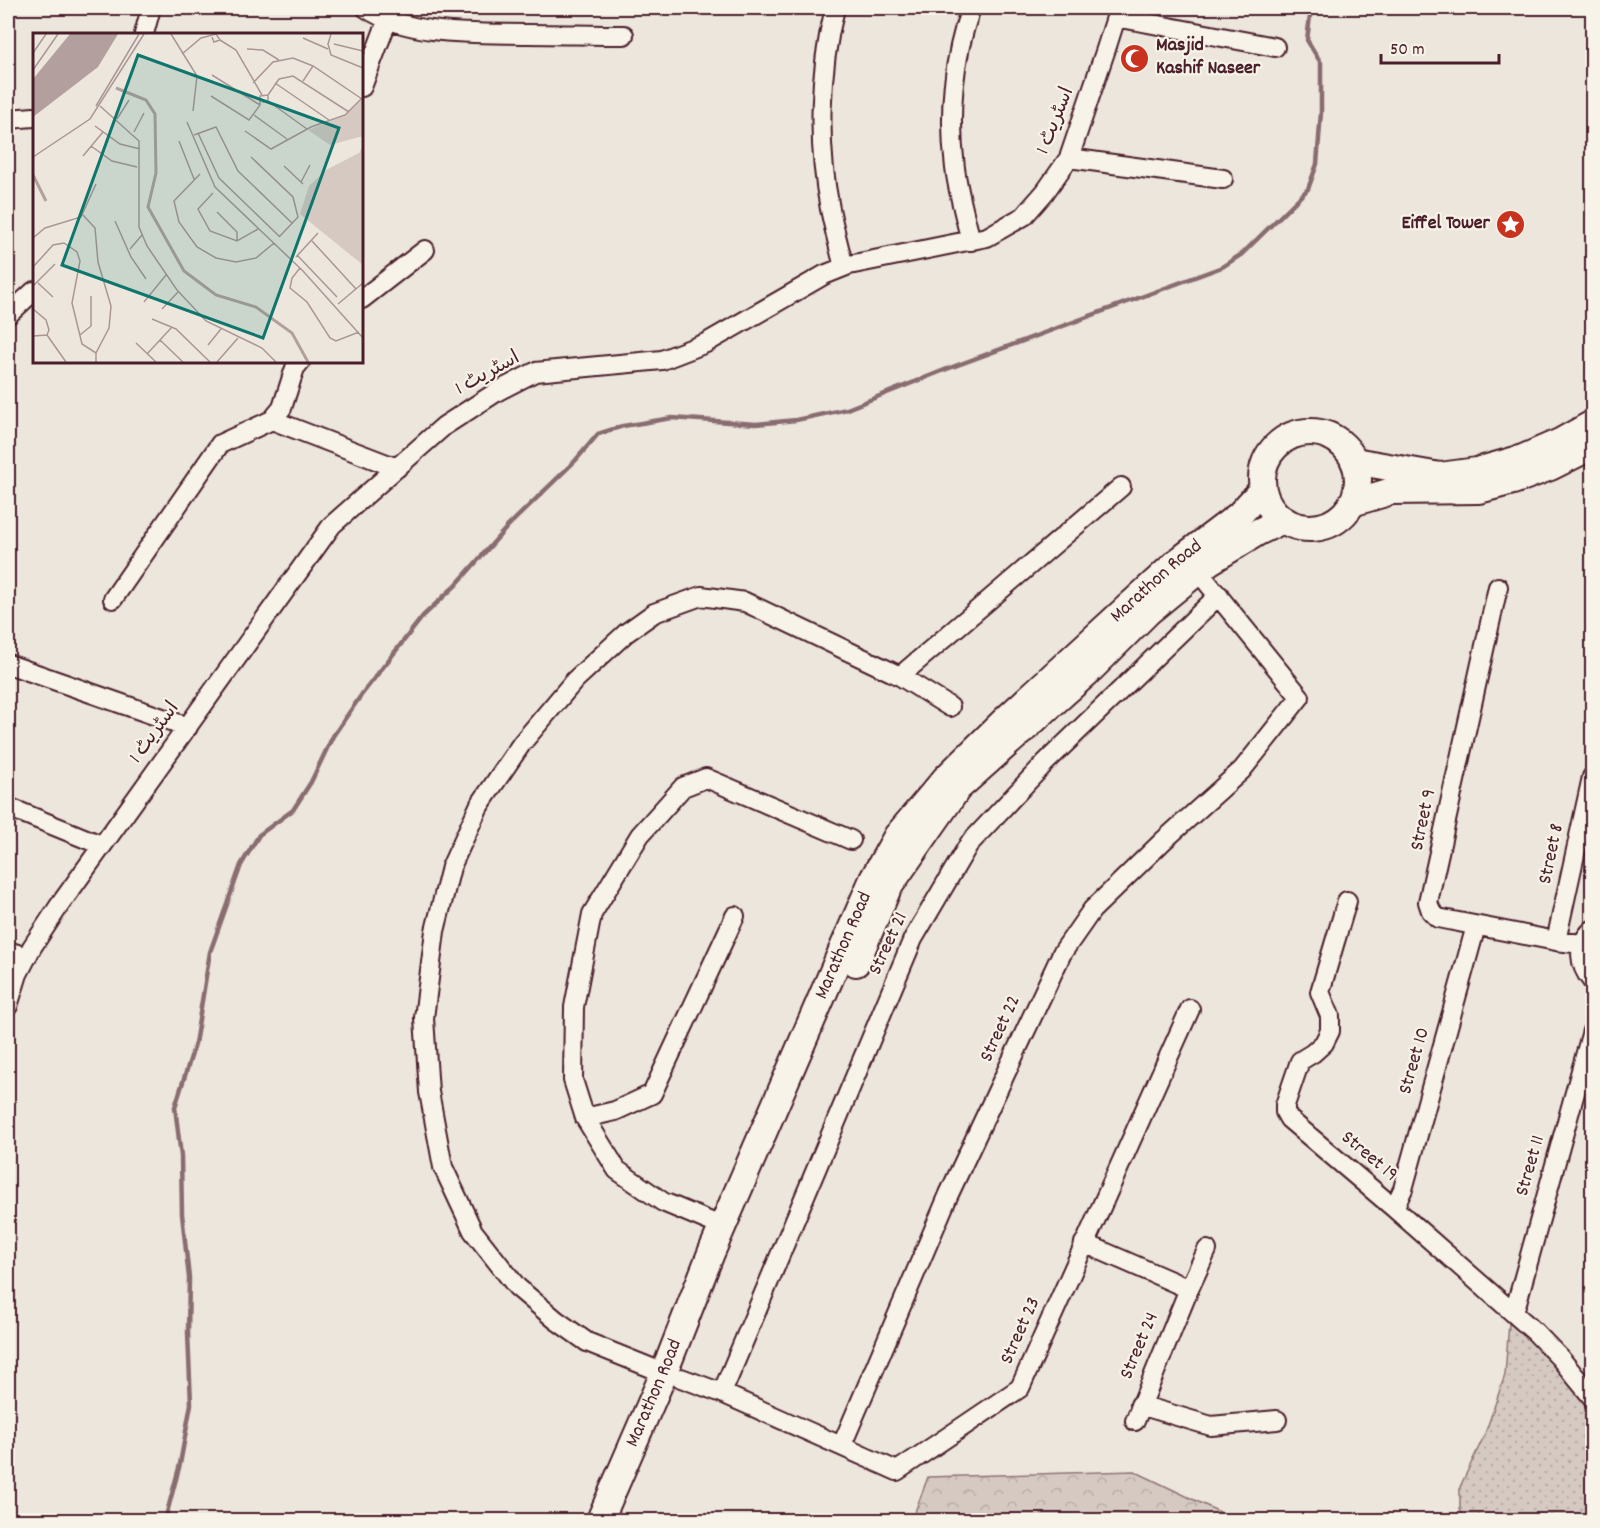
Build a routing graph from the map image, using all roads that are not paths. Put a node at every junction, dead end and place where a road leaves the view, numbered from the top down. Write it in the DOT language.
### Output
graph roads {
  1 [pos="151,8"];
  2 [pos="366,8"];
  3 [pos="836,8"];
  4 [pos="971,8"];
  5 [pos="1117,12"];
  6 [pos="388,19"];
  7 [pos="144,33"];
  8 [pos="624,35"];
  9 [pos="1275,47"];
  10 [pos="363,84"];
  11 [pos="33,117"];
  12 [pos="8,119"];
  13 [pos="1069,158"];
  14 [pos="1223,179"];
  15 [pos="971,241"];
  16 [pos="425,250"];
  17 [pos="844,267"];
  18 [pos="33,292"];
  19 [pos="363,298"];
  20 [pos="8,315"];
  21 [pos="299,363"];
  22 [pos="272,420"];
  23 [pos="1593,424"];
  24 [pos="1593,446"];
  25 [pos="1354,461"];
  26 [pos="397,468"];
  27 [pos="1121,487"];
  28 [pos="1262,490"];
  29 [pos="1352,503"];
  30 [pos="1283,520"];
  31 [pos="1198,571"];
  32 [pos="1498,586"];
  33 [pos="1219,595"];
  34 [pos="112,599"];
  35 [pos="8,664"];
  36 [pos="900,676"];
  37 [pos="950,707"];
  38 [pos="188,727"];
  39 [pos="1593,777"];
  40 [pos="8,807"];
  41 [pos="851,840"];
  42 [pos="102,846"];
  43 [pos="1347,901"];
  44 [pos="735,916"];
  45 [pos="1476,926"];
  46 [pos="1587,937"];
  47 [pos="1556,941"];
  48 [pos="8,951"];
  49 [pos="27,957"];
  50 [pos="1593,981"];
  51 [pos="8,1006"];
  52 [pos="1190,1009"];
  53 [pos="1593,1031"];
  54 [pos="585,1118"];
  55 [pos="1394,1208"];
  56 [pos="723,1227"];
  57 [pos="1084,1244"];
  58 [pos="1207,1250"];
  59 [pos="1188,1289"];
  60 [pos="1514,1313"];
  61 [pos="673,1375"];
  62 [pos="722,1393"];
  63 [pos="1593,1397"];
  64 [pos="1277,1420"];
  65 [pos="842,1445"];
  66 [pos="600,1521"];
  67 [pos="617,1521"];
  1 -- 7 [label="street"];
  2 -- 6 [label="street"];
  3 -- 17 [label="street"];
  4 -- 15 [label="street"];
  5 -- 9 [label="street"];
  5 -- 13 [label="street, اسٹریٹ 1"];
  6 -- 8 [label="street"];
  6 -- 10 [label="street"];
  11 -- 12 [label="street"];
  13 -- 14 [label="street"];
  13 -- 15 [label="street, اسٹریٹ 1"];
  15 -- 17 [label="street, اسٹریٹ 1"];
  16 -- 19 [label="street"];
  17 -- 26 [label="street, اسٹریٹ 1"];
  18 -- 20 [label="street"];
  21 -- 22 [label="street"];
  22 -- 26 [label="street"];
  22 -- 34 [label="street"];
  23 -- 25 [label="main road"];
  24 -- 29 [label="main road"];
  25 -- 28 [label="main road"];
  25 -- 29 [label="main road"];
  26 -- 38 [label="street, اسٹریٹ 1"];
  27 -- 36 [label="street"];
  28 -- 30 [label="main road"];
  28 -- 56 [label="main road, Marathon Road"];
  29 -- 30 [label="main road"];
  30 -- 31 [label="main road, Marathon Road"];
  31 -- 33 [label="street"];
  31 -- 61 [label="main road, Marathon Road"];
  32 -- 45 [label="street, Street 9"];
  33 -- 62 [label="street, Street 21"];
  33 -- 65 [label="street, Street 22"];
  35 -- 38 [label="street"];
  36 -- 37 [label="street, Street 23"];
  36 -- 61 [label="street, Street 23"];
  38 -- 42 [label="street, اسٹریٹ 1"];
  39 -- 47 [label="street, Street 8"];
  40 -- 42 [label="street"];
  41 -- 54 [label="street"];
  42 -- 49 [label="street, اسٹریٹ 1"];
  43 -- 55 [label="street, Street 19"];
  44 -- 54 [label="street"];
  45 -- 47 [label="street, Street 9"];
  45 -- 55 [label="street, Street 10"];
  46 -- 47 [label="street, Street 9"];
  46 -- 50 [label="street"];
  48 -- 49 [label="street"];
  49 -- 51 [label="street, اسٹریٹ 1"];
  52 -- 57 [label="street, Street 23"];
  53 -- 60 [label="street, Street 11"];
  54 -- 56 [label="street"];
  55 -- 60 [label="street, Street 19"];
  56 -- 61 [label="main road, Marathon Road"];
  57 -- 59 [label="street"];
  57 -- 65 [label="street, Street 23"];
  58 -- 59 [label="street, Street 24"];
  59 -- 64 [label="street, Street 24"];
  60 -- 63 [label="street, Street 19"];
  61 -- 62 [label="street, Street 23"];
  61 -- 66 [label="main road, Marathon Road"];
  61 -- 67 [label="main road, Marathon Road"];
  62 -- 65 [label="street, Street 23"];
}
